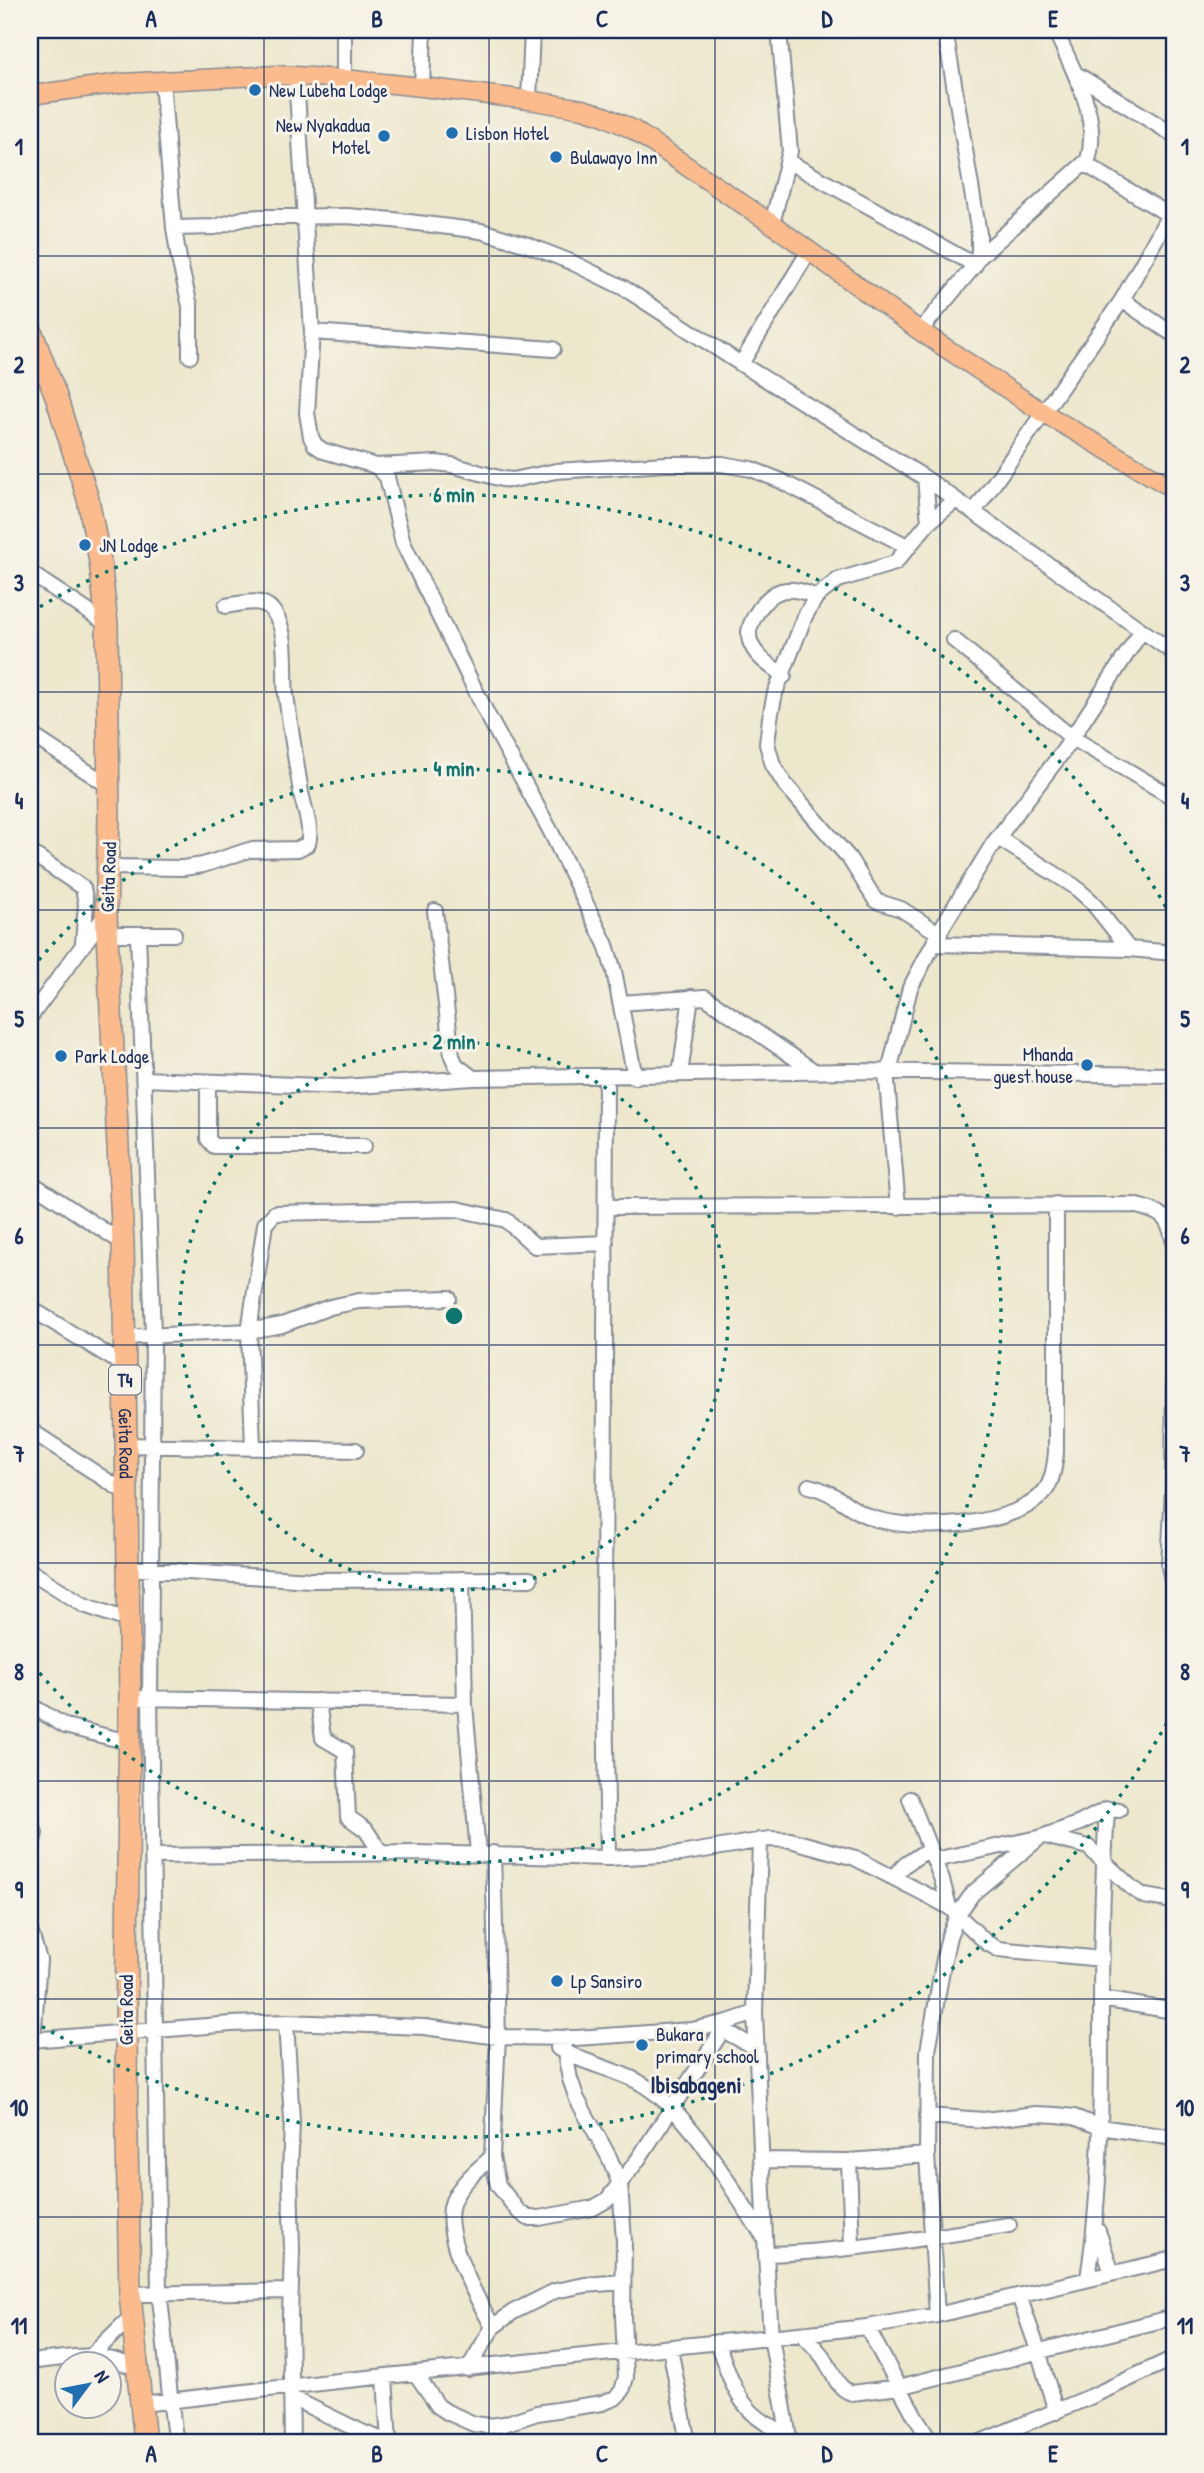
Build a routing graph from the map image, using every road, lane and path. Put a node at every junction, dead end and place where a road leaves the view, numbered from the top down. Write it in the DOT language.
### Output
graph roads {
  1 [pos="344,30"];
  2 [pos="424,30"];
  3 [pos="532,30"];
  4 [pos="945,30"];
  5 [pos="1055,30"];
  6 [pos="778,34"];
  7 [pos="1074,74"];
  8 [pos="296,76"];
  9 [pos="344,79"];
  10 [pos="162,81"];
  11 [pos="422,87"];
  12 [pos="31,91"];
  13 [pos="529,100"];
  14 [pos="1174,135"];
  15 [pos="789,162"];
  16 [pos="1085,164"];
  17 [pos="306,217"];
  18 [pos="1172,217"];
  19 [pos="772,224"];
  20 [pos="174,228"];
  21 [pos="810,251"];
  22 [pos="976,262"];
  23 [pos="1122,300"];
  24 [pos="30,328"];
  25 [pos="920,331"];
  26 [pos="313,332"];
  27 [pos="1174,335"];
  28 [pos="553,349"];
  29 [pos="190,356"];
  30 [pos="741,364"];
  31 [pos="1042,412"];
  32 [pos="376,466"];
  33 [pos="925,478"];
  34 [pos="1174,489"];
  35 [pos="956,500"];
  36 [pos="974,512"];
  37 [pos="929,522"];
  38 [pos="909,547"];
  39 [pos="30,573"];
  40 [pos="816,597"];
  41 [pos="226,606"];
  42 [pos="107,624"];
  43 [pos="1141,632"];
  44 [pos="954,640"];
  45 [pos="1174,653"];
  46 [pos="784,676"];
  47 [pos="30,734"];
  48 [pos="1071,737"];
  49 [pos="109,786"];
  50 [pos="1174,798"];
  51 [pos="998,838"];
  52 [pos="30,852"];
  53 [pos="108,867"];
  54 [pos="435,911"];
  55 [pos="106,924"];
  56 [pos="138,934"];
  57 [pos="174,934"];
  58 [pos="937,939"];
  59 [pos="83,943"];
  60 [pos="1129,949"];
  61 [pos="1174,953"];
  62 [pos="691,997"];
  63 [pos="620,1003"];
  64 [pos="30,1017"];
  65 [pos="814,1071"];
  66 [pos="888,1071"];
  67 [pos="680,1074"];
  68 [pos="1174,1074"];
  69 [pos="606,1076"];
  70 [pos="635,1076"];
  71 [pos="473,1078"];
  72 [pos="144,1079"];
  73 [pos="208,1082"];
  74 [pos="364,1146"];
  75 [pos="30,1182"];
  76 [pos="1056,1204"];
  77 [pos="606,1207"];
  78 [pos="898,1207"];
  79 [pos="1171,1217"];
  80 [pos="123,1243"];
  81 [pos="606,1243"];
  82 [pos="1174,1244"];
  83 [pos="449,1298"];
  84 [pos="30,1308"];
  85 [pos="249,1331"];
  86 [pos="153,1336"];
  87 [pos="124,1337"];
  88 [pos="125,1366"];
  89 [pos="1174,1375"];
  90 [pos="30,1430"];
  91 [pos="125,1445"];
  92 [pos="153,1446"];
  93 [pos="253,1448"];
  94 [pos="356,1450"];
  95 [pos="810,1486"];
  96 [pos="126,1493"];
  97 [pos="127,1568"];
  98 [pos="152,1569"];
  99 [pos="30,1571"];
  100 [pos="462,1579"];
  101 [pos="530,1579"];
  102 [pos="1174,1589"];
  103 [pos="127,1620"];
  104 [pos="140,1698"];
  105 [pos="318,1701"];
  106 [pos="465,1704"];
  107 [pos="30,1705"];
  108 [pos="128,1742"];
  109 [pos="910,1799"];
  110 [pos="30,1820"];
  111 [pos="1042,1837"];
  112 [pos="760,1840"];
  113 [pos="30,1852"];
  114 [pos="382,1853"];
  115 [pos="478,1853"];
  116 [pos="493,1853"];
  117 [pos="932,1854"];
  118 [pos="153,1856"];
  119 [pos="608,1858"];
  120 [pos="1104,1861"];
  121 [pos="893,1877"];
  122 [pos="1174,1901"];
  123 [pos="954,1911"];
  124 [pos="30,1930"];
  125 [pos="1102,1959"];
  126 [pos="1101,1999"];
  127 [pos="1174,2011"];
  128 [pos="755,2013"];
  129 [pos="286,2022"];
  130 [pos="725,2026"];
  131 [pos="157,2030"];
  132 [pos="126,2032"];
  133 [pos="498,2036"];
  134 [pos="31,2040"];
  135 [pos="563,2045"];
  136 [pos="756,2048"];
  137 [pos="671,2109"];
  138 [pos="927,2116"];
  139 [pos="1100,2127"];
  140 [pos="1174,2138"];
  141 [pos="927,2155"];
  142 [pos="492,2157"];
  143 [pos="761,2160"];
  144 [pos="849,2161"];
  145 [pos="620,2184"];
  146 [pos="1009,2225"];
  147 [pos="1096,2227"];
  148 [pos="933,2237"];
  149 [pos="765,2238"];
  150 [pos="852,2248"];
  151 [pos="767,2254"];
  152 [pos="1174,2259"];
  153 [pos="1112,2273"];
  154 [pos="1088,2278"];
  155 [pos="623,2282"];
  156 [pos="290,2291"];
  157 [pos="159,2292"];
  158 [pos="130,2294"];
  159 [pos="1019,2295"];
  160 [pos="937,2315"];
  161 [pos="132,2316"];
  162 [pos="1174,2317"];
  163 [pos="493,2327"];
  164 [pos="867,2327"];
  165 [pos="803,2335"];
  166 [pos="771,2337"];
  167 [pos="717,2342"];
  168 [pos="670,2348"];
  169 [pos="97,2350"];
  170 [pos="1038,2350"];
  171 [pos="625,2351"];
  172 [pos="1174,2358"];
  173 [pos="52,2360"];
  174 [pos="30,2362"];
  175 [pos="122,2362"];
  176 [pos="136,2368"];
  177 [pos="468,2369"];
  178 [pos="416,2374"];
  179 [pos="385,2376"];
  180 [pos="899,2387"];
  181 [pos="292,2392"];
  182 [pos="169,2401"];
  183 [pos="142,2404"];
  184 [pos="1056,2412"];
  185 [pos="788,2437"];
  186 [pos="145,2443"];
  187 [pos="176,2443"];
  188 [pos="292,2443"];
  189 [pos="389,2443"];
  190 [pos="688,2443"];
  191 [pos="932,2443"];
  192 [pos="978,2443"];
  1 -- 9 [label="street"];
  2 -- 11 [label="street"];
  3 -- 13 [label="street"];
  4 -- 22 [label="street"];
  5 -- 7 [label="street"];
  6 -- 15 [label="street"];
  7 -- 14 [label="street"];
  7 -- 16 [label="street"];
  8 -- 9 [label="main road"];
  8 -- 10 [label="main road"];
  8 -- 17 [label="street"];
  9 -- 11 [label="main road"];
  10 -- 12 [label="main road"];
  10 -- 20 [label="street"];
  11 -- 13 [label="main road"];
  13 -- 19 [label="main road"];
  15 -- 19 [label="street"];
  15 -- 22 [label="street"];
  16 -- 18 [label="street"];
  16 -- 22 [label="street"];
  17 -- 20 [label="street"];
  17 -- 26 [label="street"];
  17 -- 30 [label="street"];
  18 -- 23 [label="street"];
  19 -- 21 [label="main road"];
  20 -- 29 [label="street"];
  21 -- 25 [label="main road"];
  21 -- 30 [label="street"];
  22 -- 25 [label="street"];
  23 -- 27 [label="street"];
  23 -- 31 [label="street"];
  24 -- 42 [label="highway, Geita Road / T4"];
  25 -- 31 [label="main road"];
  26 -- 28 [label="street"];
  26 -- 32 [label="street"];
  30 -- 33 [label="street"];
  31 -- 34 [label="main road"];
  31 -- 36 [label="street"];
  32 -- 38 [label="street"];
  32 -- 63 [label="street"];
  33 -- 35 [label="street"];
  33 -- 37 [label="street"];
  35 -- 36 [label="street"];
  35 -- 37 [label="street"];
  36 -- 43 [label="street"];
  37 -- 38 [label="street"];
  38 -- 40 [label="street"];
  39 -- 42 [label="street"];
  40 -- 46 [label="street"];
  40 -- 46 [label="street"];
  41 -- 53 [label="street"];
  42 -- 49 [label="highway, Geita Road / T4"];
  43 -- 45 [label="street"];
  43 -- 48 [label="street"];
  44 -- 48 [label="street"];
  46 -- 58 [label="street"];
  47 -- 49 [label="street"];
  48 -- 50 [label="street"];
  48 -- 51 [label="street"];
  49 -- 53 [label="highway, Geita Road / T4"];
  51 -- 58 [label="street"];
  51 -- 60 [label="street"];
  52 -- 59 [label="street"];
  53 -- 55 [label="highway, Geita Road / T4"];
  54 -- 71 [label="street"];
  55 -- 56 [label="street"];
  55 -- 59 [label="street"];
  55 -- 80 [label="highway, Geita Road / T4"];
  56 -- 57 [label="street"];
  56 -- 72 [label="street"];
  58 -- 60 [label="street"];
  58 -- 66 [label="street"];
  59 -- 64 [label="street"];
  60 -- 61 [label="street"];
  62 -- 63 [label="street"];
  62 -- 65 [label="street"];
  62 -- 67 [label="street"];
  63 -- 70 [label="street"];
  65 -- 66 [label="street"];
  65 -- 67 [label="street"];
  66 -- 68 [label="street"];
  66 -- 78 [label="street"];
  67 -- 70 [label="street"];
  69 -- 70 [label="street"];
  69 -- 71 [label="street"];
  69 -- 77 [label="street"];
  71 -- 73 [label="street"];
  72 -- 73 [label="street"];
  72 -- 86 [label="street"];
  73 -- 74 [label="street"];
  75 -- 80 [label="street"];
  76 -- 78 [label="street"];
  76 -- 79 [label="street"];
  76 -- 95 [label="street"];
  77 -- 78 [label="street"];
  77 -- 81 [label="street"];
  79 -- 82 [label="street"];
  80 -- 87 [label="highway, Geita Road / T4"];
  81 -- 85 [label="street"];
  81 -- 119 [label="street"];
  83 -- 85 [label="street"];
  84 -- 88 [label="street"];
  85 -- 86 [label="street"];
  85 -- 93 [label="street"];
  86 -- 87 [label="street"];
  86 -- 92 [label="street"];
  87 -- 88 [label="highway, Geita Road / T4"];
  88 -- 91 [label="highway, Geita Road / T4"];
  89 -- 102 [label="street"];
  90 -- 96 [label="street"];
  91 -- 92 [label="street"];
  91 -- 96 [label="highway, Geita Road / T4"];
  92 -- 93 [label="street"];
  92 -- 98 [label="street"];
  93 -- 94 [label="street"];
  96 -- 97 [label="highway, Geita Road / T4"];
  97 -- 98 [label="street"];
  97 -- 103 [label="highway, Geita Road / T4"];
  98 -- 100 [label="street"];
  98 -- 104 [label="street"];
  99 -- 103 [label="street"];
  100 -- 101 [label="street"];
  100 -- 106 [label="street"];
  103 -- 104 [label="highway, Geita Road / T4"];
  104 -- 105 [label="street"];
  104 -- 108 [label="highway, Geita Road / T4"];
  104 -- 118 [label="street"];
  105 -- 106 [label="street"];
  105 -- 114 [label="street"];
  106 -- 115 [label="street"];
  107 -- 108 [label="street"];
  108 -- 132 [label="highway, Geita Road / T4"];
  109 -- 117 [label="street"];
  110 -- 113 [label="street"];
  111 -- 117 [label="street"];
  111 -- 120 [label="street"];
  111 -- 120 [label="street"];
  111 -- 123 [label="street"];
  112 -- 119 [label="street"];
  112 -- 121 [label="street"];
  112 -- 128 [label="street"];
  114 -- 115 [label="street"];
  114 -- 118 [label="street"];
  115 -- 116 [label="street"];
  116 -- 119 [label="street"];
  116 -- 133 [label="street"];
  117 -- 121 [label="street"];
  117 -- 123 [label="street"];
  118 -- 131 [label="street"];
  120 -- 122 [label="street"];
  120 -- 125 [label="street"];
  121 -- 123 [label="street"];
  123 -- 125 [label="street"];
  123 -- 138 [label="street"];
  124 -- 134 [label="street"];
  125 -- 126 [label="street"];
  126 -- 127 [label="street"];
  126 -- 139 [label="street"];
  128 -- 130 [label="street"];
  128 -- 136 [label="street"];
  129 -- 131 [label="street"];
  129 -- 133 [label="street"];
  129 -- 156 [label="street"];
  130 -- 135 [label="street"];
  130 -- 136 [label="street"];
  130 -- 137 [label="street"];
  131 -- 132 [label="street"];
  131 -- 157 [label="street"];
  132 -- 134 [label="street"];
  132 -- 158 [label="highway, Geita Road / T4"];
  133 -- 135 [label="street"];
  133 -- 142 [label="street"];
  135 -- 137 [label="street"];
  135 -- 145 [label="street"];
  136 -- 143 [label="street"];
  137 -- 145 [label="street"];
  137 -- 149 [label="street"];
  138 -- 139 [label="street"];
  138 -- 141 [label="street"];
  139 -- 140 [label="street"];
  139 -- 147 [label="street"];
  141 -- 144 [label="street"];
  141 -- 148 [label="street"];
  142 -- 145 [label="street"];
  142 -- 163 [label="street"];
  143 -- 144 [label="street"];
  143 -- 149 [label="street"];
  144 -- 150 [label="street"];
  145 -- 155 [label="street"];
  146 -- 148 [label="street"];
  147 -- 153 [label="street"];
  147 -- 154 [label="street"];
  148 -- 150 [label="street"];
  148 -- 160 [label="street"];
  149 -- 151 [label="street"];
  150 -- 151 [label="street"];
  151 -- 166 [label="street"];
  152 -- 153 [label="street"];
  153 -- 154 [label="street"];
  154 -- 159 [label="street"];
  155 -- 163 [label="street"];
  155 -- 171 [label="street"];
  156 -- 157 [label="street"];
  156 -- 181 [label="street"];
  157 -- 158 [label="street"];
  157 -- 182 [label="street"];
  158 -- 161 [label="highway, Geita Road / T4"];
  159 -- 160 [label="street"];
  159 -- 170 [label="street"];
  160 -- 164 [label="street"];
  161 -- 169 [label="street"];
  161 -- 176 [label="highway, Geita Road / T4"];
  162 -- 170 [label="street"];
  163 -- 177 [label="street"];
  164 -- 165 [label="street"];
  164 -- 180 [label="street"];
  165 -- 166 [label="street"];
  165 -- 180 [label="street"];
  166 -- 167 [label="street"];
  166 -- 185 [label="street"];
  167 -- 168 [label="street"];
  167 -- 185 [label="street"];
  168 -- 171 [label="street"];
  168 -- 190 [label="street"];
  170 -- 180 [label="street"];
  170 -- 184 [label="street"];
  171 -- 177 [label="street"];
  171 -- 178 [label="street"];
  172 -- 184 [label="street"];
  173 -- 174 [label="street"];
  175 -- 176 [label="street"];
  176 -- 183 [label="highway, Geita Road / T4"];
  177 -- 178 [label="street"];
  178 -- 179 [label="street"];
  179 -- 181 [label="street"];
  179 -- 189 [label="street"];
  180 -- 191 [label="street"];
  181 -- 182 [label="street"];
  181 -- 188 [label="street"];
  181 -- 189 [label="street"];
  182 -- 183 [label="street"];
  182 -- 187 [label="street"];
  183 -- 186 [label="highway, Geita Road / T4"];
  184 -- 192 [label="street"];
}
